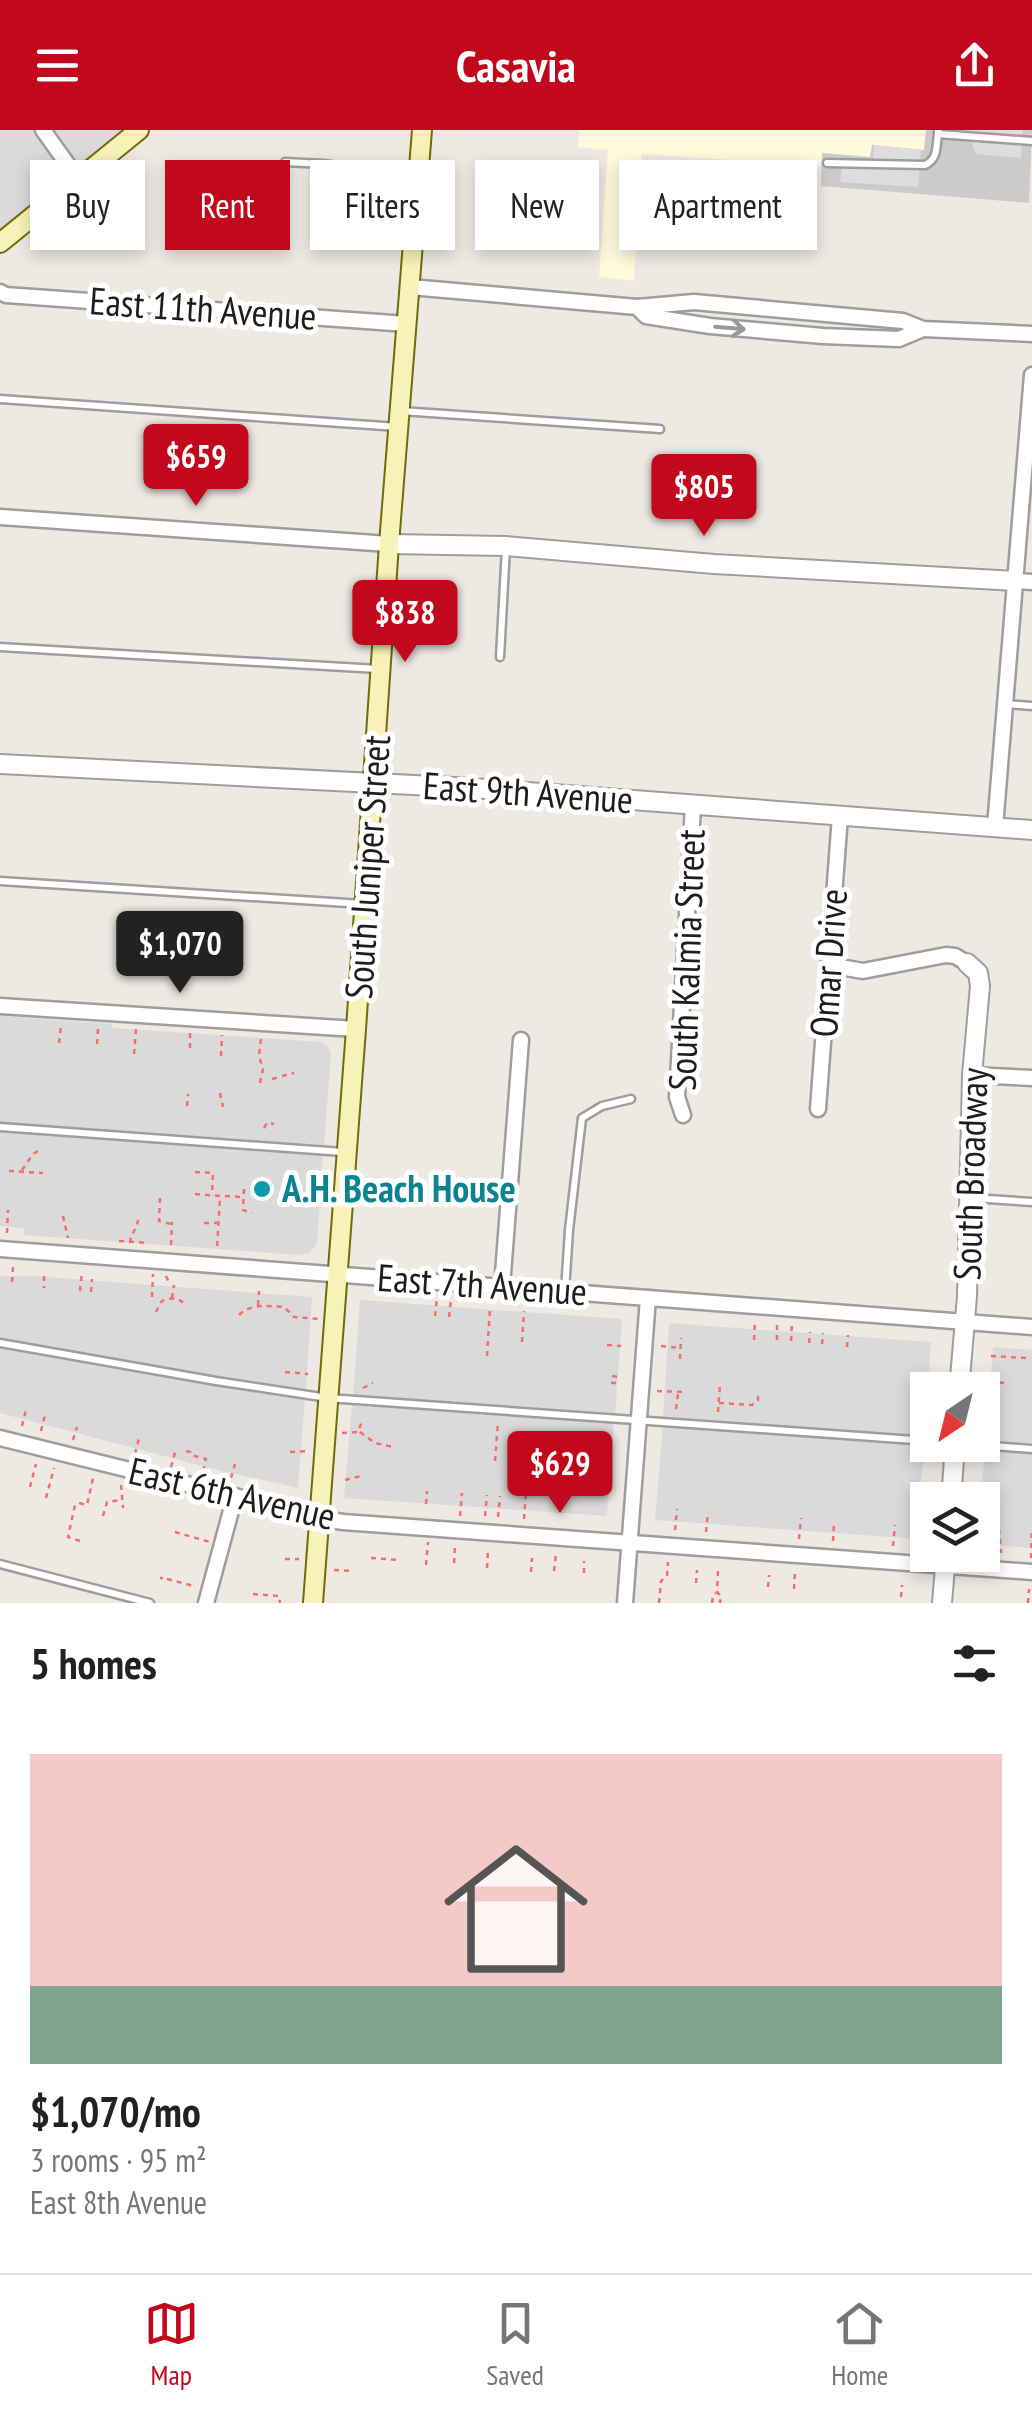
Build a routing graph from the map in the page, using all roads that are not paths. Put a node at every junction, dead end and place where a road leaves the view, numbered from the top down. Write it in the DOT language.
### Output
graph roads {
  1 [pos="43,130"];
  2 [pos="139,130"];
  3 [pos="422,130"];
  4 [pos="938,132"];
  5 [pos="1032,142"];
  6 [pos="64,160"];
  7 [pos="102,160"];
  8 [pos="420,160"];
  9 [pos="827,162"];
  10 [pos="30,218"];
  11 [pos="0,243"];
  12 [pos="413,250"];
  13 [pos="410,287"];
  14 [pos="0,292"];
  15 [pos="638,307"];
  16 [pos="407,324"];
  17 [pos="924,329"];
  18 [pos="1032,334"];
  19 [pos="1032,374"];
  20 [pos="0,398"];
  21 [pos="399,419"];
  22 [pos="660,428"];
  23 [pos="1029,459"];
  24 [pos="0,518"];
  25 [pos="389,544"];
  26 [pos="506,546"];
  27 [pos="1024,581"];
  28 [pos="0,647"];
  29 [pos="500,657"];
  30 [pos="381,670"];
  31 [pos="1006,704"];
  32 [pos="1032,706"];
  33 [pos="0,764"];
  34 [pos="374,784"];
  35 [pos="693,805"];
  36 [pos="840,816"];
  37 [pos="995,827"];
  38 [pos="1032,830"];
  39 [pos="0,881"];
  40 [pos="365,904"];
  41 [pos="966,962"];
  42 [pos="829,964"];
  43 [pos="0,1006"];
  44 [pos="356,1029"];
  45 [pos="520,1040"];
  46 [pos="972,1075"];
  47 [pos="1032,1078"];
  48 [pos="631,1099"];
  49 [pos="818,1109"];
  50 [pos="682,1115"];
  51 [pos="0,1126"];
  52 [pos="348,1152"];
  53 [pos="969,1198"];
  54 [pos="1032,1202"];
  55 [pos="7,1250"];
  56 [pos="338,1275"];
  57 [pos="502,1287"];
  58 [pos="564,1291"];
  59 [pos="648,1298"];
  60 [pos="964,1321"];
  61 [pos="1032,1327"];
  62 [pos="0,1343"];
  63 [pos="960,1372"];
  64 [pos="328,1398"];
  65 [pos="638,1420"];
  66 [pos="0,1438"];
  67 [pos="910,1440"];
  68 [pos="1000,1446"];
  69 [pos="1032,1448"];
  70 [pos="235,1496"];
  71 [pos="320,1518"];
  72 [pos="629,1543"];
  73 [pos="910,1558"];
  74 [pos="0,1564"];
  75 [pos="1000,1568"];
  76 [pos="944,1572"];
  77 [pos="1032,1572"];
  78 [pos="208,1596"];
  79 [pos="150,1603"];
  80 [pos="313,1603"];
  81 [pos="625,1603"];
  82 [pos="942,1603"];
  1 -- 6 [label="street"];
  2 -- 7 [label="main road"];
  3 -- 8 [label="main road, South Juniper Street"];
  4 -- 5 [label="lane"];
  4 -- 9 [label="lane"];
  10 -- 11 [label="main road"];
  12 -- 13 [label="main road, South Juniper Street"];
  13 -- 15 [label="street"];
  13 -- 16 [label="main road, South Juniper Street"];
  14 -- 16 [label="street, East 11th Avenue"];
  15 -- 17 [label="street"];
  15 -- 17 [label="street, one-way"];
  16 -- 21 [label="main road, South Juniper Street"];
  17 -- 18 [label="street"];
  19 -- 23 [label="street"];
  20 -- 21 [label="lane"];
  21 -- 22 [label="lane"];
  21 -- 25 [label="main road, South Juniper Street"];
  23 -- 27 [label="street"];
  24 -- 25 [label="street"];
  25 -- 26 [label="street"];
  25 -- 30 [label="main road, South Juniper Street"];
  26 -- 27 [label="street"];
  26 -- 29 [label="lane"];
  27 -- 31 [label="street"];
  28 -- 30 [label="lane"];
  30 -- 34 [label="main road, South Juniper Street"];
  31 -- 32 [label="lane"];
  31 -- 37 [label="street"];
  33 -- 34 [label="street, East 9th Avenue"];
  34 -- 35 [label="street, East 9th Avenue"];
  34 -- 40 [label="main road, South Juniper Street"];
  35 -- 36 [label="street, East 9th Avenue"];
  35 -- 50 [label="street, South Kalmia Street"];
  36 -- 37 [label="street, East 9th Avenue"];
  36 -- 42 [label="street, Omar Drive"];
  37 -- 38 [label="street, East 9th Avenue"];
  39 -- 40 [label="lane"];
  40 -- 44 [label="main road, South Juniper Street"];
  41 -- 42 [label="street"];
  41 -- 46 [label="street, South Broadway"];
  42 -- 49 [label="street, Omar Drive"];
  43 -- 44 [label="street"];
  44 -- 52 [label="main road, South Juniper Street"];
  45 -- 57 [label="street"];
  46 -- 47 [label="street"];
  46 -- 53 [label="street, South Broadway"];
  48 -- 58 [label="lane"];
  51 -- 52 [label="lane"];
  52 -- 56 [label="main road, South Juniper Street"];
  53 -- 54 [label="lane"];
  53 -- 60 [label="street, South Broadway"];
  55 -- 56 [label="street, East 7th Avenue"];
  56 -- 57 [label="street, East 7th Avenue"];
  56 -- 64 [label="main road, South Juniper Street"];
  57 -- 58 [label="street, East 7th Avenue"];
  58 -- 59 [label="street, East 7th Avenue"];
  59 -- 60 [label="street, East 7th Avenue"];
  59 -- 65 [label="street"];
  60 -- 61 [label="street, East 7th Avenue"];
  60 -- 63 [label="street, South Broadway"];
  62 -- 64 [label="lane"];
  64 -- 65 [label="lane"];
  64 -- 71 [label="main road, South Juniper Street"];
  65 -- 67 [label="lane"];
  65 -- 72 [label="street"];
  66 -- 70 [label="street, East 6th Avenue"];
  68 -- 69 [label="lane"];
  70 -- 71 [label="street, East 6th Avenue"];
  70 -- 78 [label="street"];
  71 -- 72 [label="street, East 6th Avenue"];
  71 -- 80 [label="main road, South Juniper Street"];
  72 -- 73 [label="street, East 6th Avenue"];
  72 -- 81 [label="street"];
  74 -- 79 [label="lane"];
  75 -- 77 [label="street, East 6th Avenue"];
  76 -- 82 [label="street"];
}
